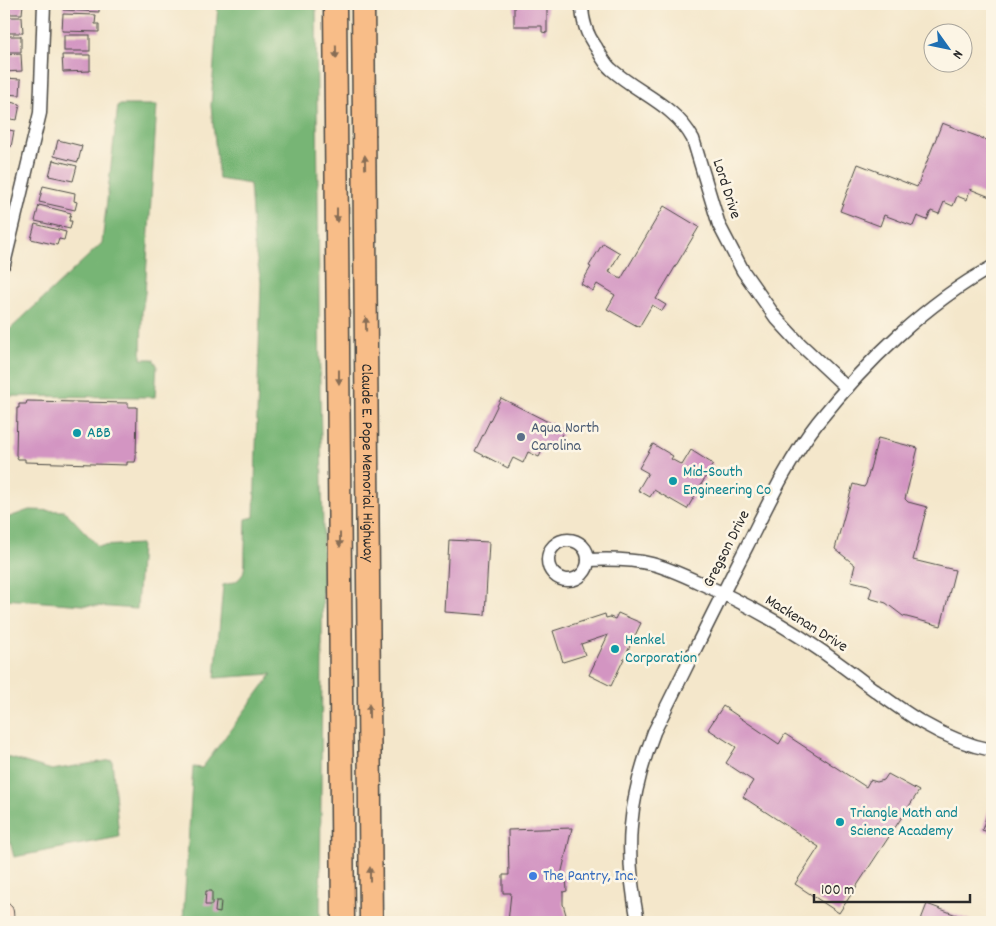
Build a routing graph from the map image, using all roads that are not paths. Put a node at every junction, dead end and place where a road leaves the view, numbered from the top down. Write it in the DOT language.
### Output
graph roads {
  1 [pos="44,4"];
  2 [pos="336,4"];
  3 [pos="363,4"];
  4 [pos="582,4"];
  5 [pos="4,264"];
  6 [pos="992,267"];
  7 [pos="847,388"];
  8 [pos="588,560"];
  9 [pos="723,593"];
  10 [pos="992,750"];
  11 [pos="4,912"];
  12 [pos="5,922"];
  13 [pos="343,922"];
  14 [pos="371,922"];
  15 [pos="638,922"];
  1 -- 5 [label="street"];
  2 -- 13 [label="highway, Claude E. Pope Memorial Highway, one-way"];
  14 -- 3 [label="highway, Claude E. Pope Memorial Highway, one-way"];
  4 -- 7 [label="street, Lord Drive"];
  6 -- 7 [label="street, Gregson Drive"];
  7 -- 9 [label="street, Gregson Drive"];
  8 -- 9 [label="street, Mackenan Drive"];
  9 -- 10 [label="street, Mackenan Drive"];
  9 -- 15 [label="street, Gregson Drive"];
  11 -- 12 [label="street"];
}
